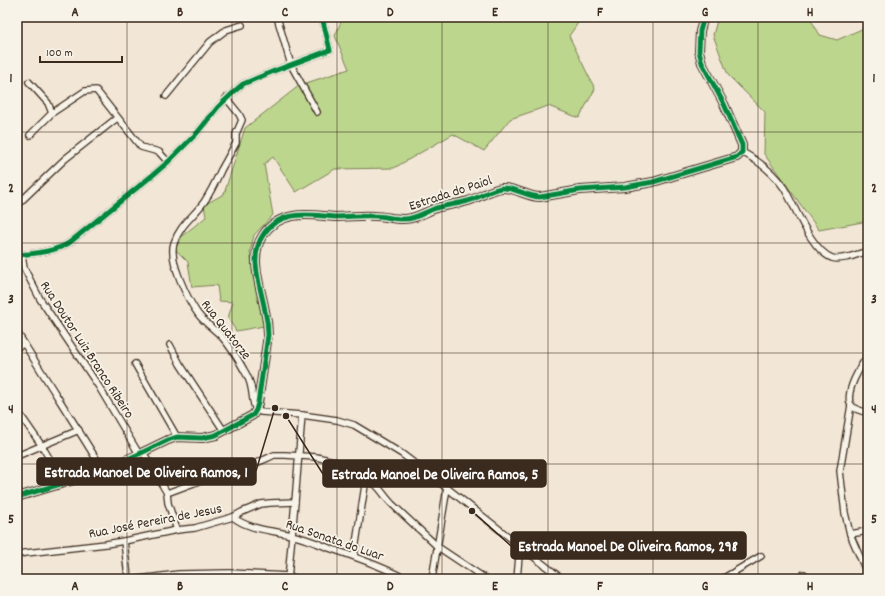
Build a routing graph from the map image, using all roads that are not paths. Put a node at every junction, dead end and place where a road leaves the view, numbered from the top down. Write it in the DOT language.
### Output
graph roads {
  1 [pos="277,17"];
  2 [pos="322,17"];
  3 [pos="704,17"];
  4 [pos="242,25"];
  5 [pos="291,64"];
  6 [pos="29,82"];
  7 [pos="166,96"];
  8 [pos="226,98"];
  9 [pos="317,112"];
  10 [pos="52,114"];
  11 [pos="117,118"];
  12 [pos="30,135"];
  13 [pos="742,149"];
  14 [pos="168,162"];
  15 [pos="17,205"];
  16 [pos="868,251"];
  17 [pos="19,255"];
  18 [pos="17,332"];
  19 [pos="24,344"];
  20 [pos="170,345"];
  21 [pos="17,347"];
  22 [pos="868,355"];
  23 [pos="135,364"];
  24 [pos="851,405"];
  25 [pos="17,410"];
  26 [pos="256,410"];
  27 [pos="868,413"];
  28 [pos="302,415"];
  29 [pos="79,430"];
  30 [pos="224,431"];
  31 [pos="177,437"];
  32 [pos="42,446"];
  33 [pos="141,453"];
  34 [pos="17,456"];
  35 [pos="298,456"];
  36 [pos="103,470"];
  37 [pos="366,479"];
  38 [pos="64,484"];
  39 [pos="447,488"];
  40 [pos="17,489"];
  41 [pos="167,493"];
  42 [pos="19,496"];
  43 [pos="295,502"];
  44 [pos="233,517"];
  45 [pos="178,530"];
  46 [pos="868,531"];
  47 [pos="850,534"];
  48 [pos="292,535"];
  49 [pos="124,541"];
  50 [pos="520,545"];
  51 [pos="438,547"];
  52 [pos="17,554"];
  53 [pos="354,556"];
  54 [pos="761,556"];
  55 [pos="734,573"];
  56 [pos="288,577"];
  57 [pos="128,579"];
  58 [pos="138,579"];
  59 [pos="297,579"];
  60 [pos="406,579"];
  61 [pos="432,579"];
  62 [pos="486,579"];
  63 [pos="517,579"];
  64 [pos="562,579"];
  65 [pos="722,579"];
  66 [pos="736,579"];
  67 [pos="868,579"];
  1 -- 5 [label="street"];
  2 -- 5 [label="street"];
  3 -- 13 [label="street"];
  4 -- 7 [label="street"];
  5 -- 8 [label="street"];
  5 -- 9 [label="street"];
  6 -- 10 [label="street"];
  8 -- 14 [label="street"];
  8 -- 26 [label="street, Rua Quatorze"];
  10 -- 11 [label="street"];
  10 -- 12 [label="street"];
  11 -- 14 [label="street"];
  11 -- 15 [label="street"];
  13 -- 16 [label="street"];
  13 -- 26 [label="street, Estrada do Paiol"];
  14 -- 17 [label="street"];
  17 -- 33 [label="street, Rua Doutor Luiz Branco Ribeiro"];
  18 -- 19 [label="street"];
  19 -- 21 [label="street"];
  19 -- 29 [label="street"];
  20 -- 30 [label="street"];
  22 -- 24 [label="street"];
  23 -- 31 [label="street"];
  24 -- 27 [label="street"];
  24 -- 47 [label="street"];
  25 -- 32 [label="street"];
  26 -- 28 [label="street"];
  26 -- 30 [label="street"];
  28 -- 35 [label="street"];
  28 -- 39 [label="street"];
  29 -- 32 [label="street"];
  29 -- 36 [label="street"];
  30 -- 31 [label="street"];
  31 -- 33 [label="street"];
  32 -- 34 [label="street"];
  32 -- 38 [label="street"];
  33 -- 36 [label="street"];
  33 -- 41 [label="street, Rua Doutor Luiz Branco Ribeiro"];
  35 -- 37 [label="street"];
  35 -- 41 [label="street"];
  35 -- 43 [label="street"];
  36 -- 38 [label="street"];
  37 -- 51 [label="street"];
  37 -- 53 [label="street"];
  38 -- 42 [label="street"];
  39 -- 50 [label="street"];
  39 -- 51 [label="street"];
  40 -- 42 [label="street"];
  41 -- 45 [label="street, Rua Doutor Luiz Branco Ribeiro"];
  43 -- 44 [label="street, Rua José Pereira de Jesus"];
  43 -- 48 [label="street"];
  44 -- 45 [label="street, Rua José Pereira de Jesus"];
  44 -- 48 [label="street, Rua Sonata do Luar"];
  45 -- 49 [label="street, Rua José Pereira de Jesus"];
  46 -- 47 [label="street"];
  47 -- 67 [label="street"];
  48 -- 53 [label="street, Rua Sonata do Luar"];
  48 -- 56 [label="street"];
  49 -- 52 [label="street, Rua José Pereira de Jesus"];
  49 -- 57 [label="street"];
  50 -- 63 [label="street"];
  50 -- 64 [label="street"];
  51 -- 61 [label="street"];
  51 -- 62 [label="street"];
  53 -- 60 [label="street, Rua Sonata do Luar"];
  54 -- 55 [label="street"];
  55 -- 65 [label="street"];
  55 -- 66 [label="street"];
  56 -- 58 [label="street"];
  56 -- 59 [label="street"];
}
